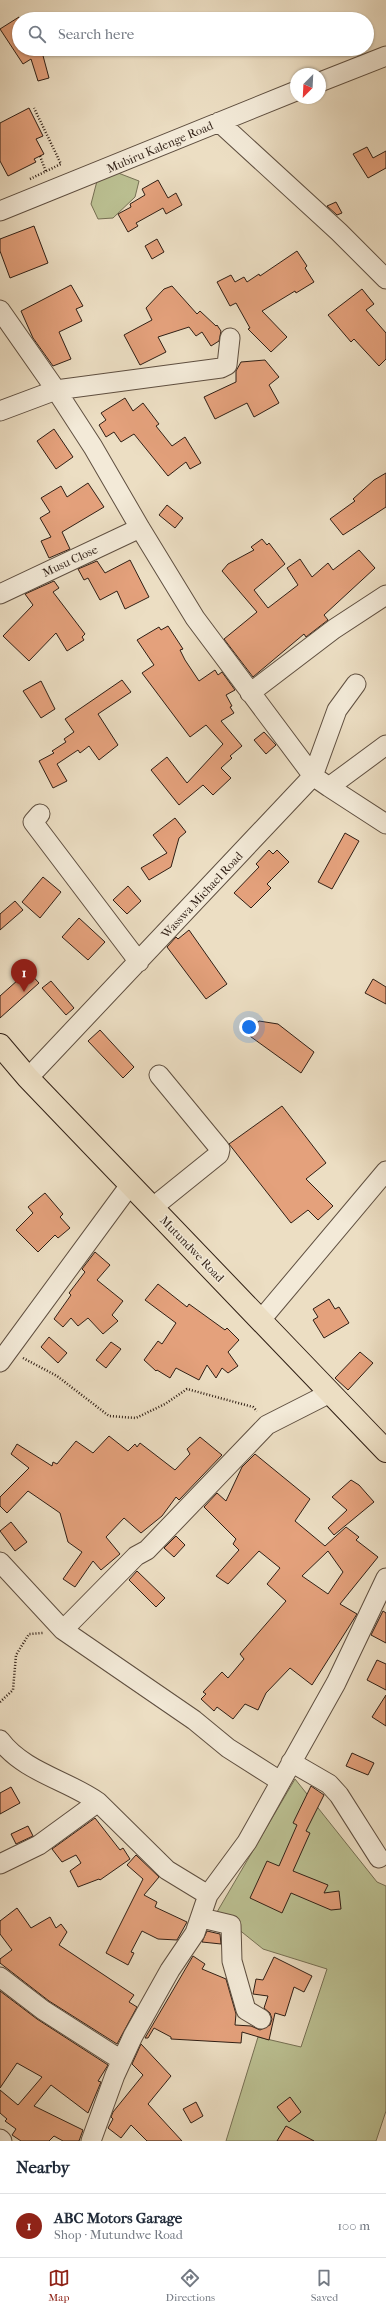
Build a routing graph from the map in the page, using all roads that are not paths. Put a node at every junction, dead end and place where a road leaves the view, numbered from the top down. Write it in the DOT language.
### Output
graph roads {
  1 [pos="386,56"];
  2 [pos="326,80"];
  3 [pos="290,93"];
  4 [pos="219,122"];
  5 [pos="0,211"];
  6 [pos="386,279"];
  7 [pos="0,310"];
  8 [pos="230,338"];
  9 [pos="56,390"];
  10 [pos="0,411"];
  11 [pos="140,528"];
  12 [pos="0,594"];
  13 [pos="386,595"];
  14 [pos="356,684"];
  15 [pos="250,693"];
  16 [pos="386,745"];
  17 [pos="313,776"];
  18 [pos="329,787"];
  19 [pos="40,814"];
  20 [pos="386,824"];
  21 [pos="139,962"];
  22 [pos="0,1045"];
  23 [pos="159,1075"];
  24 [pos="28,1078"];
  25 [pos="386,1171"];
  26 [pos="130,1185"];
  27 [pos="152,1208"];
  28 [pos="260,1321"];
  29 [pos="5,1356"];
  30 [pos="330,1393"];
  31 [pos="386,1451"];
  32 [pos="0,1562"];
  33 [pos="386,1578"];
  34 [pos="63,1630"];
  35 [pos="0,1740"];
  36 [pos="291,1762"];
  37 [pos="280,1781"];
  38 [pos="98,1802"];
  39 [pos="379,1858"];
  40 [pos="0,1864"];
  41 [pos="208,1895"];
  42 [pos="202,1918"];
  43 [pos="0,1977"];
  44 [pos="261,2019"];
  45 [pos="121,2060"];
  46 [pos="91,2141"];
  1 -- 2 [label="street"];
  3 -- 4 [label="street"];
  4 -- 5 [label="street, Mubiru Kalenge Road"];
  4 -- 6 [label="street, Mubiru Kalenge Road"];
  7 -- 9 [label="street"];
  8 -- 9 [label="street"];
  9 -- 10 [label="street"];
  9 -- 11 [label="street"];
  11 -- 12 [label="street, Musu Close"];
  11 -- 15 [label="street"];
  13 -- 15 [label="street"];
  14 -- 17 [label="street"];
  15 -- 17 [label="street"];
  16 -- 18 [label="street"];
  17 -- 18 [label="street"];
  17 -- 21 [label="street, Wasswa Michael Road"];
  18 -- 20 [label="street"];
  19 -- 21 [label="street"];
  21 -- 24 [label="street, Wasswa Michael Road"];
  22 -- 24 [label="main road, Mutundwe Road"];
  23 -- 27 [label="street"];
  24 -- 26 [label="main road, Mutundwe Road"];
  25 -- 28 [label="street"];
  26 -- 27 [label="main road, Mutundwe Road"];
  26 -- 29 [label="street"];
  27 -- 28 [label="main road, Mutundwe Road"];
  28 -- 30 [label="main road, Mutundwe Road"];
  30 -- 31 [label="main road, Mutundwe Road"];
  30 -- 34 [label="street"];
  32 -- 34 [label="street"];
  33 -- 36 [label="street"];
  34 -- 37 [label="street"];
  35 -- 38 [label="street"];
  36 -- 37 [label="street"];
  36 -- 39 [label="street"];
  37 -- 41 [label="street"];
  38 -- 40 [label="street"];
  38 -- 41 [label="street"];
  41 -- 42 [label="street"];
  42 -- 44 [label="street"];
  42 -- 45 [label="street"];
  43 -- 45 [label="street"];
  45 -- 46 [label="street"];
}
